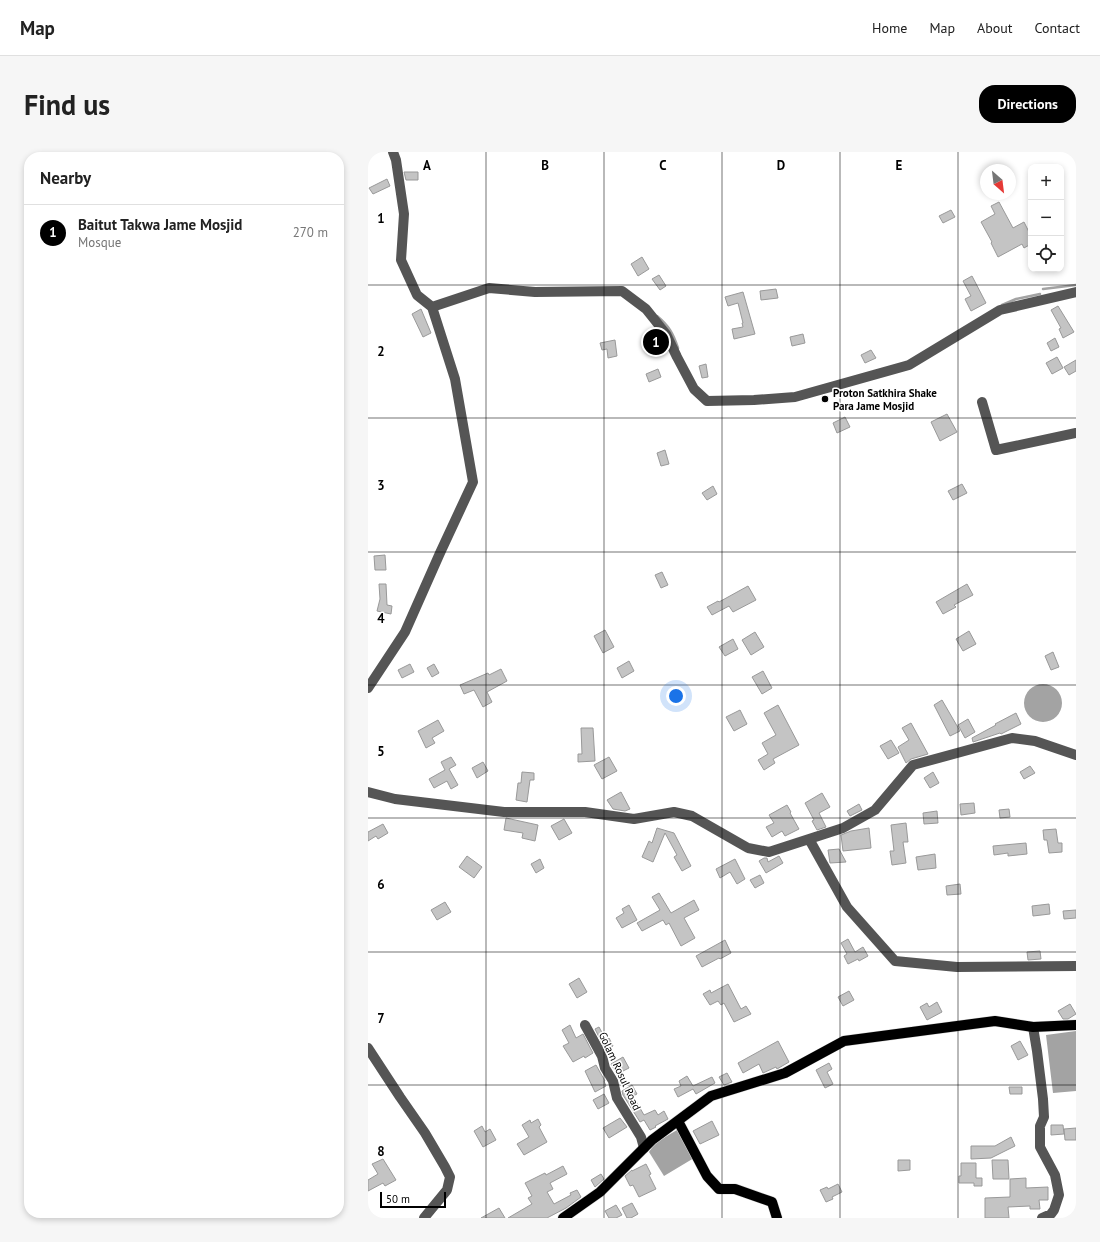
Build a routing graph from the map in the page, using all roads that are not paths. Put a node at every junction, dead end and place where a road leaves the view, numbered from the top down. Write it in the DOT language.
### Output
graph roads {
  1 [pos="393,152"];
  2 [pos="1076,292"];
  3 [pos="432,307"];
  4 [pos="982,402"];
  5 [pos="1076,433"];
  6 [pos="368,688"];
  7 [pos="1076,755"];
  8 [pos="368,792"];
  9 [pos="809,839"];
  10 [pos="1076,966"];
  11 [pos="585,1025"];
  12 [pos="1076,1026"];
  13 [pos="1033,1027"];
  14 [pos="368,1048"];
  15 [pos="678,1121"];
  16 [pos="644,1148"];
  17 [pos="424,1218"];
  18 [pos="563,1218"];
  19 [pos="777,1218"];
  20 [pos="1042,1218"];
  1 -- 3 [label="street"];
  2 -- 3 [label="street"];
  3 -- 6 [label="street"];
  4 -- 5 [label="street"];
  7 -- 9 [label="street"];
  8 -- 9 [label="street"];
  9 -- 10 [label="street"];
  11 -- 16 [label="street, Golam Rosul Road"];
  12 -- 13 [label="main road"];
  13 -- 15 [label="main road"];
  13 -- 20 [label="street"];
  14 -- 17 [label="street"];
  15 -- 16 [label="main road"];
  15 -- 19 [label="main road"];
  16 -- 18 [label="main road"];
}
